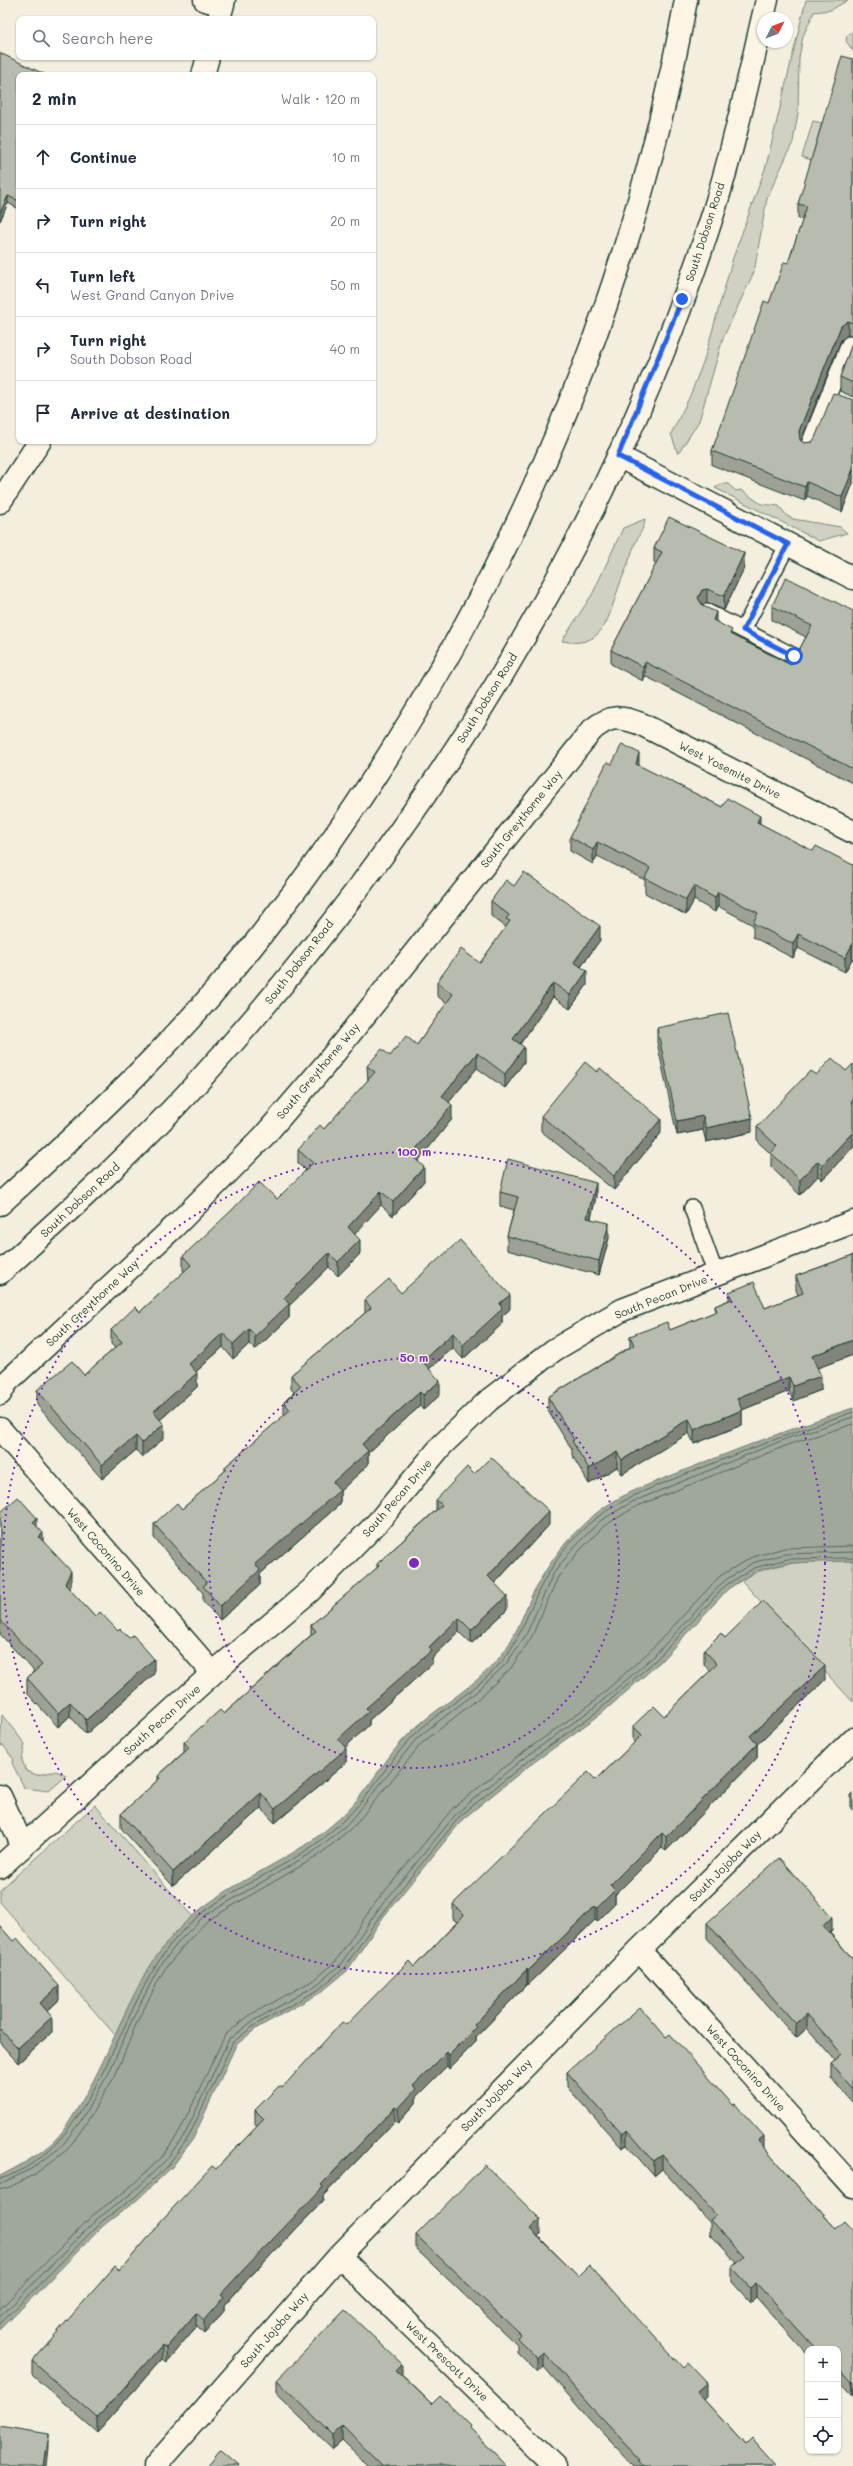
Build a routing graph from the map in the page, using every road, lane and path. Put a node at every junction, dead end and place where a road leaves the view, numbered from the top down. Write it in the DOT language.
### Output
graph roads {
  1 [pos="686,0"];
  2 [pos="767,0"];
  3 [pos="207,60"];
  4 [pos="204,72"];
  5 [pos="849,344"];
  6 [pos="38,444"];
  7 [pos="807,449"];
  8 [pos="618,456"];
  9 [pos="0,502"];
  10 [pos="788,544"];
  11 [pos="853,578"];
  12 [pos="707,612"];
  13 [pos="743,630"];
  14 [pos="794,656"];
  15 [pos="605,719"];
  16 [pos="853,832"];
  17 [pos="0,1204"];
  18 [pos="692,1208"];
  19 [pos="853,1222"];
  20 [pos="0,1274"];
  21 [pos="716,1275"];
  22 [pos="0,1394"];
  23 [pos="0,1429"];
  24 [pos="213,1673"];
  25 [pos="853,1739"];
  26 [pos="0,1796"];
  27 [pos="0,1832"];
  28 [pos="23,1847"];
  29 [pos="0,1867"];
  30 [pos="639,1950"];
  31 [pos="853,2187"];
  32 [pos="339,2256"];
  33 [pos="155,2466"];
  34 [pos="556,2466"];
  1 -- 17 [label="street"];
  2 -- 8 [label="street, South Dobson Road"];
  3 -- 4 [label="street"];
  5 -- 7 [label="lane"];
  6 -- 9 [label="street"];
  8 -- 10 [label="street"];
  8 -- 20 [label="street, South Dobson Road"];
  10 -- 11 [label="street"];
  10 -- 13 [label="lane"];
  12 -- 13 [label="lane"];
  13 -- 14 [label="lane"];
  15 -- 16 [label="street, West Yosemite Drive"];
  15 -- 22 [label="street, South Greythorne Way"];
  18 -- 21 [label="lane"];
  19 -- 21 [label="street, South Pecan Drive"];
  21 -- 24 [label="street, South Pecan Drive"];
  23 -- 24 [label="street, West Coconino Drive"];
  24 -- 28 [label="street, South Pecan Drive"];
  25 -- 30 [label="street, South Jojoba Way"];
  26 -- 28 [label="street"];
  27 -- 28 [label="street"];
  28 -- 29 [label="street, South Pecan Drive"];
  30 -- 31 [label="street, West Coconino Drive"];
  30 -- 32 [label="street, South Jojoba Way"];
  32 -- 33 [label="street, South Jojoba Way"];
  32 -- 34 [label="street, West Prescott Drive"];
}
